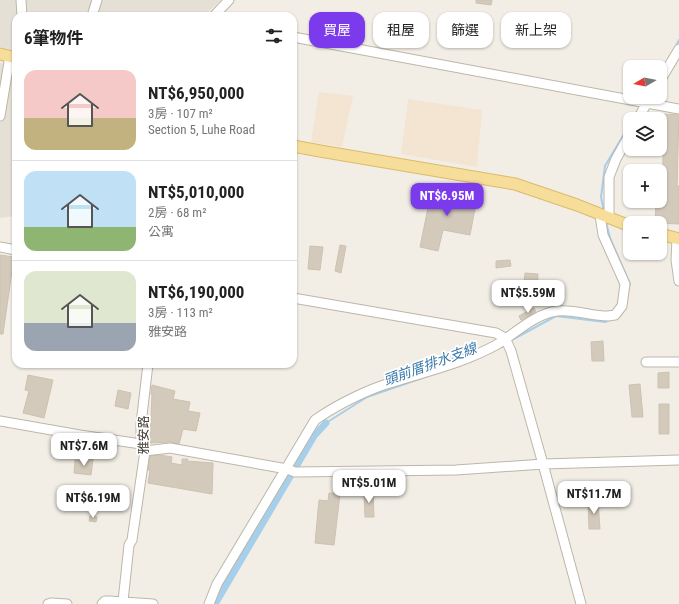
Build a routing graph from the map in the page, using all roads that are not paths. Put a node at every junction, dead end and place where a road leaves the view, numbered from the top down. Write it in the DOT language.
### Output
graph roads {
  1 [pos="21,0"];
  2 [pos="97,0"];
  3 [pos="229,0"];
  4 [pos="22,12"];
  5 [pos="93,12"];
  6 [pos="218,12"];
  7 [pos="297,38"];
  8 [pos="679,49"];
  9 [pos="9,56"];
  10 [pos="667,69"];
  11 [pos="623,96"];
  12 [pos="662,104"];
  13 [pos="679,109"];
  14 [pos="0,116"];
  15 [pos="623,146"];
  16 [pos="297,147"];
  17 [pos="604,216"];
  18 [pos="623,223"];
  19 [pos="667,236"];
  20 [pos="678,239"];
  21 [pos="0,247"];
  22 [pos="12,249"];
  23 [pos="679,281"];
  24 [pos="297,299"];
  25 [pos="505,338"];
  26 [pos="646,362"];
  27 [pos="679,362"];
  28 [pos="148,368"];
  29 [pos="0,421"];
  30 [pos="143,447"];
  31 [pos="679,460"];
  32 [pos="543,464"];
  33 [pos="287,469"];
  34 [pos="128,603"];
  35 [pos="48,604"];
  36 [pos="67,604"];
  37 [pos="102,604"];
  38 [pos="153,604"];
  39 [pos="209,604"];
  40 [pos="581,604"];
  1 -- 4 [label="street"];
  2 -- 5 [label="street"];
  3 -- 6 [label="street"];
  7 -- 11 [label="street"];
  8 -- 10 [label="street"];
  9 -- 14 [label="street"];
  12 -- 13 [label="street"];
  15 -- 17 [label="street"];
  16 -- 17 [label="main road"];
  17 -- 18 [label="main road"];
  17 -- 25 [label="street"];
  19 -- 20 [label="main road"];
  20 -- 23 [label="street"];
  21 -- 22 [label="street"];
  24 -- 25 [label="street"];
  25 -- 32 [label="street"];
  25 -- 33 [label="street"];
  26 -- 27 [label="street"];
  28 -- 30 [label="street, 雅安路"];
  29 -- 30 [label="street"];
  30 -- 33 [label="street"];
  30 -- 34 [label="street, 雅安路"];
  31 -- 32 [label="street"];
  32 -- 33 [label="street"];
  32 -- 40 [label="street"];
  33 -- 39 [label="street"];
  34 -- 37 [label="street"];
  34 -- 38 [label="street"];
  35 -- 36 [label="street"];
}
